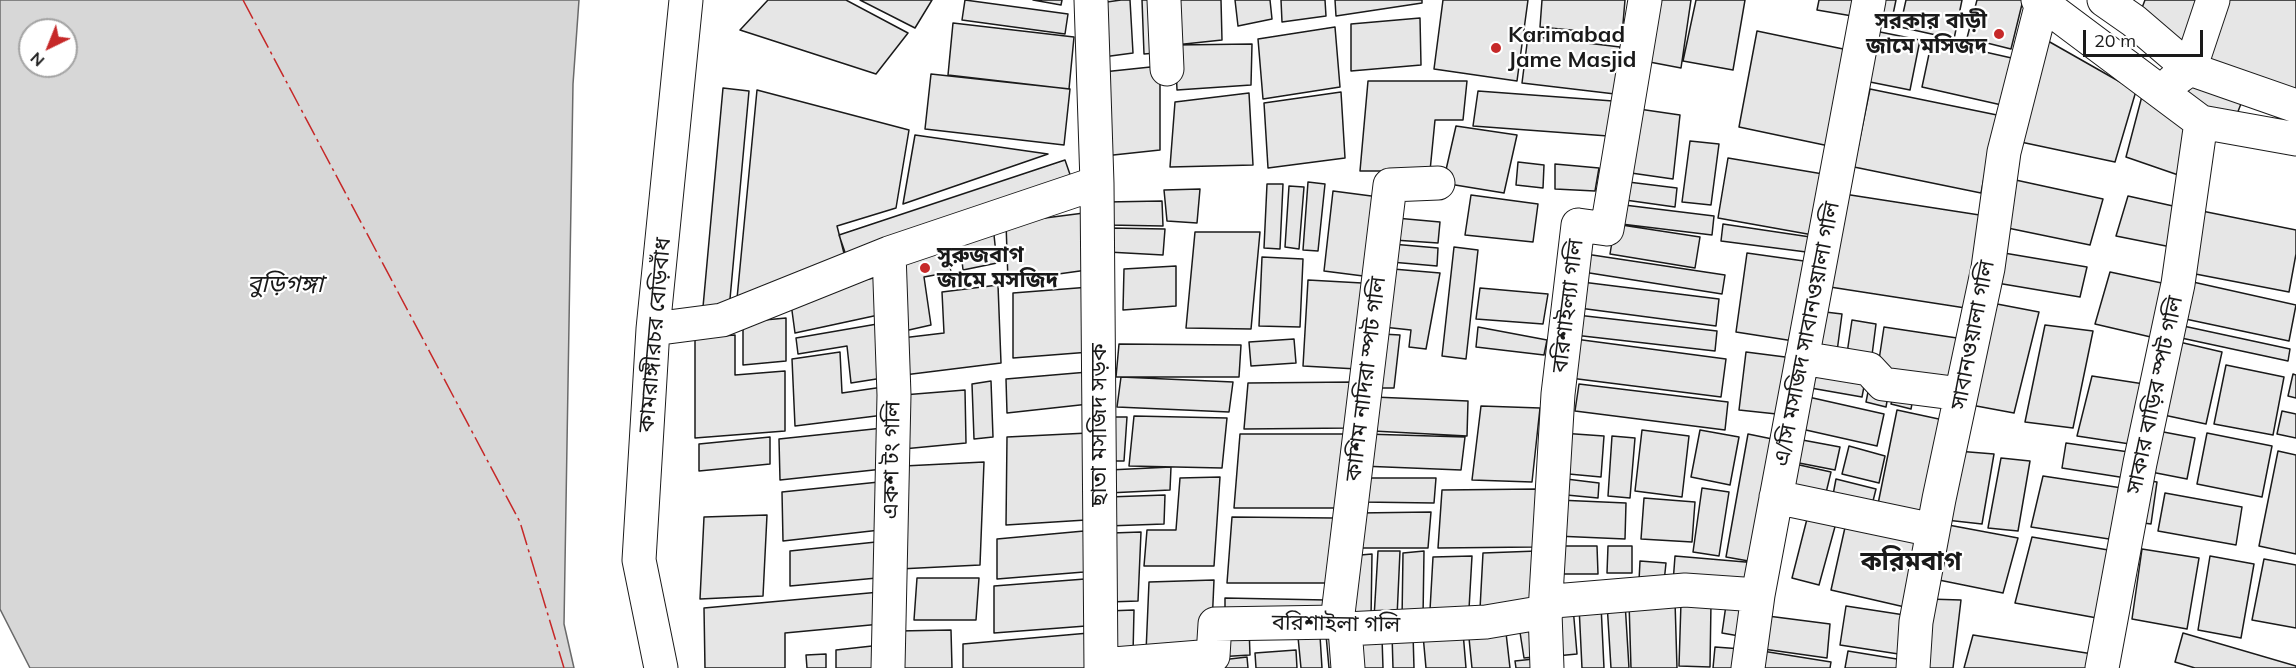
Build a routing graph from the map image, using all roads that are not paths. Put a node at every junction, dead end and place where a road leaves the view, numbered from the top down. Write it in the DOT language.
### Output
graph roads {
  1 [pos="686,0"];
  2 [pos="1091,0"];
  3 [pos="1164,0"];
  4 [pos="1645,0"];
  5 [pos="1869,0"];
  6 [pos="2104,0"];
  7 [pos="2213,0"];
  8 [pos="2040,2"];
  9 [pos="2138,10"];
  10 [pos="1167,69"];
  11 [pos="2190,69"];
  12 [pos="2159,91"];
  13 [pos="2296,106"];
  14 [pos="2201,122"];
  15 [pos="2296,139"];
  16 [pos="1097,183"];
  17 [pos="1438,183"];
  18 [pos="889,253"];
  19 [pos="653,328"];
  20 [pos="1802,358"];
  21 [pos="1961,394"];
  22 [pos="1776,497"];
  23 [pos="1933,530"];
  24 [pos="1758,595"];
  25 [pos="1545,612"];
  26 [pos="1341,626"];
  27 [pos="1101,666"];
  28 [pos="661,668"];
  29 [pos="888,668"];
  30 [pos="1348,668"];
  31 [pos="1547,668"];
  32 [pos="1748,668"];
  33 [pos="1913,668"];
  34 [pos="2103,668"];
  1 -- 19 [label="street, কামরাঙ্গীরচর বেড়িবাঁধ"];
  2 -- 16 [label="street, ছাতা মসজিদ সড়ক"];
  3 -- 10 [label="street"];
  4 -- 25 [label="street, বরিশাইল্যা গলি"];
  5 -- 20 [label="street, এ/সি মসজিদ সাবানওয়ালা গলি"];
  6 -- 9 [label="street"];
  7 -- 11 [label="street"];
  8 -- 12 [label="street"];
  8 -- 21 [label="street, সাবানওয়ালা গলি"];
  9 -- 11 [label="street"];
  11 -- 12 [label="street"];
  11 -- 13 [label="street"];
  12 -- 14 [label="street"];
  14 -- 15 [label="street"];
  14 -- 34 [label="street, সাকার বাড়ির স্পট গলি"];
  16 -- 18 [label="street"];
  16 -- 27 [label="street, ছাতা মসজিদ সড়ক"];
  17 -- 26 [label="street, কাশিম নাদিরা স্পট গলি"];
  18 -- 19 [label="street"];
  18 -- 29 [label="street, একশ টং গলি"];
  19 -- 28 [label="street, কামরাঙ্গীরচর বেড়িবাঁধ"];
  20 -- 21 [label="street"];
  20 -- 22 [label="street, এ/সি মসজিদ সাবানওয়ালা গলি"];
  21 -- 23 [label="street, সাবানওয়ালা গলি"];
  22 -- 23 [label="street"];
  22 -- 24 [label="street, এ/সি মসজিদ সাবানওয়ালা গলি"];
  23 -- 33 [label="street, সাবানওয়ালা গলি"];
  24 -- 25 [label="street, বরিশাইলা গলি"];
  24 -- 32 [label="street, এ/সি মসজিদ সাবানওয়ালা গলি"];
  25 -- 26 [label="street, বরিশাইলা গলি"];
  25 -- 31 [label="street"];
  26 -- 27 [label="street, বরিশাইলা গলি"];
  26 -- 30 [label="street"];
}
